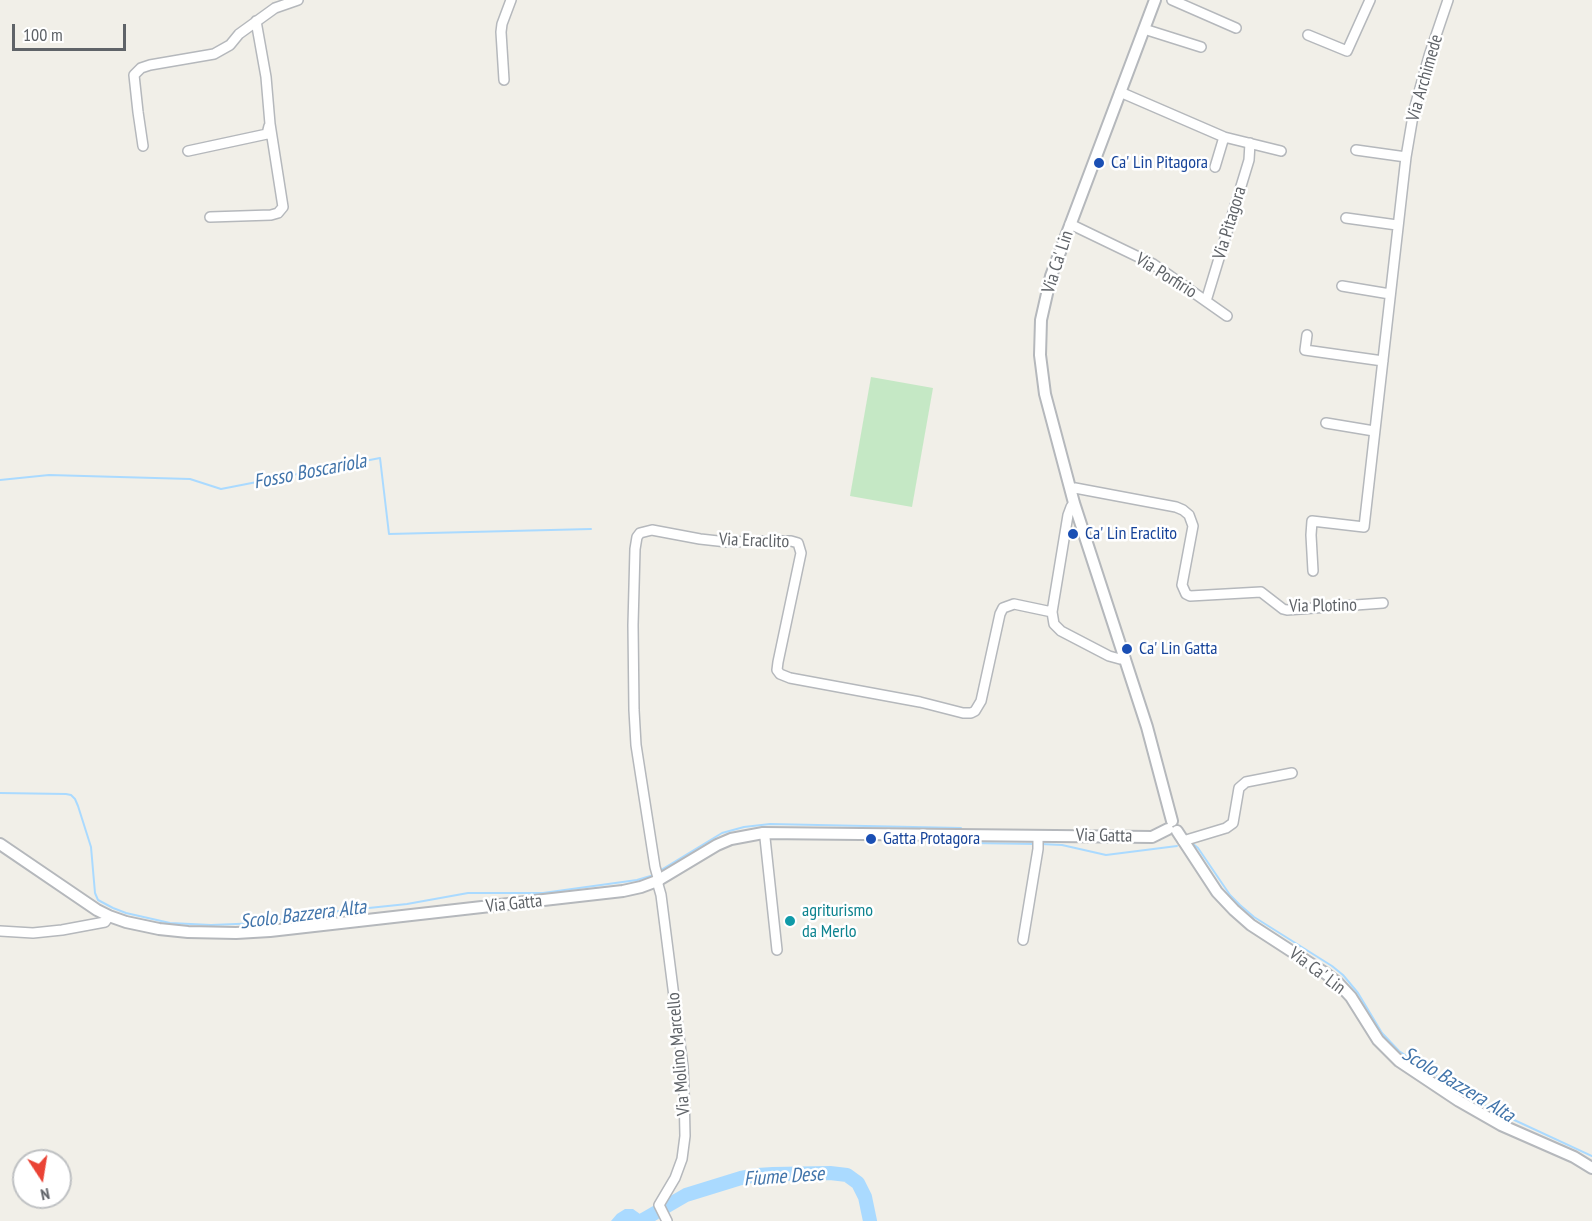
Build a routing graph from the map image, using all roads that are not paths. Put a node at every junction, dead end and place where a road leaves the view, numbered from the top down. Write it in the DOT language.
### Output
graph roads {
  1 [pos="298,0"];
  2 [pos="511,0"];
  3 [pos="1155,0"];
  4 [pos="1172,0"];
  5 [pos="1370,0"];
  6 [pos="1448,0"];
  7 [pos="256,21"];
  8 [pos="1236,28"];
  9 [pos="1144,29"];
  10 [pos="1308,35"];
  11 [pos="1201,47"];
  12 [pos="504,80"];
  13 [pos="1120,92"];
  14 [pos="270,124"];
  15 [pos="1224,137"];
  16 [pos="1250,143"];
  17 [pos="143,146"];
  18 [pos="1281,150"];
  19 [pos="1356,150"];
  20 [pos="188,151"];
  21 [pos="1406,157"];
  22 [pos="1215,167"];
  23 [pos="210,218"];
  24 [pos="1346,218"];
  25 [pos="1070,224"];
  26 [pos="1397,225"];
  27 [pos="1342,286"];
  28 [pos="1390,294"];
  29 [pos="1206,301"];
  30 [pos="1227,316"];
  31 [pos="1307,335"];
  32 [pos="1383,361"];
  33 [pos="1326,423"];
  34 [pos="1374,431"];
  35 [pos="1071,491"];
  36 [pos="1074,503"];
  37 [pos="1313,571"];
  38 [pos="1383,603"];
  39 [pos="1052,612"];
  40 [pos="1125,658"];
  41 [pos="1292,773"];
  42 [pos="1175,831"];
  43 [pos="763,833"];
  44 [pos="1038,841"];
  45 [pos="0,844"];
  46 [pos="658,881"];
  47 [pos="109,916"];
  48 [pos="0,931"];
  49 [pos="1023,940"];
  50 [pos="777,950"];
  51 [pos="1592,1168"];
  52 [pos="667,1219"];
  1 -- 7 [label="street"];
  2 -- 12 [label="street"];
  3 -- 9 [label="street, Via Ca' Lin"];
  4 -- 8 [label="street"];
  5 -- 10 [label="street"];
  6 -- 21 [label="street, Via Archimede"];
  7 -- 14 [label="street"];
  7 -- 17 [label="street"];
  9 -- 11 [label="street"];
  9 -- 13 [label="street, Via Ca' Lin"];
  13 -- 15 [label="street"];
  13 -- 25 [label="street, Via Ca' Lin"];
  14 -- 20 [label="street"];
  14 -- 23 [label="street"];
  15 -- 16 [label="street"];
  15 -- 22 [label="street, Via Pitagora"];
  16 -- 18 [label="street"];
  16 -- 29 [label="street, Via Pitagora"];
  19 -- 21 [label="street"];
  21 -- 26 [label="street, Via Archimede"];
  24 -- 26 [label="street"];
  25 -- 29 [label="street, Via Porfirio"];
  25 -- 35 [label="street, Via Ca' Lin"];
  26 -- 28 [label="street, Via Archimede"];
  27 -- 28 [label="street"];
  28 -- 32 [label="street, Via Archimede"];
  29 -- 30 [label="street, Via Porfirio"];
  31 -- 32 [label="street"];
  32 -- 34 [label="street, Via Archimede"];
  33 -- 34 [label="street"];
  34 -- 37 [label="street, Via Archimede"];
  35 -- 36 [label="street, Via Ca' Lin"];
  35 -- 38 [label="street, Via Plotino"];
  36 -- 39 [label="street"];
  36 -- 40 [label="street, Via Ca' Lin"];
  39 -- 40 [label="street"];
  39 -- 46 [label="street, Via Eraclito"];
  40 -- 42 [label="street, Via Ca' Lin"];
  41 -- 42 [label="street"];
  42 -- 44 [label="street, Via Gatta"];
  42 -- 51 [label="street, Via Ca' Lin"];
  43 -- 44 [label="street, Via Gatta"];
  43 -- 46 [label="street, Via Gatta"];
  43 -- 50 [label="street"];
  44 -- 49 [label="street"];
  45 -- 47 [label="street, Via Gatta"];
  46 -- 47 [label="street, Via Gatta"];
  46 -- 52 [label="street, Via Molino Marcello"];
  47 -- 48 [label="street"];
}
